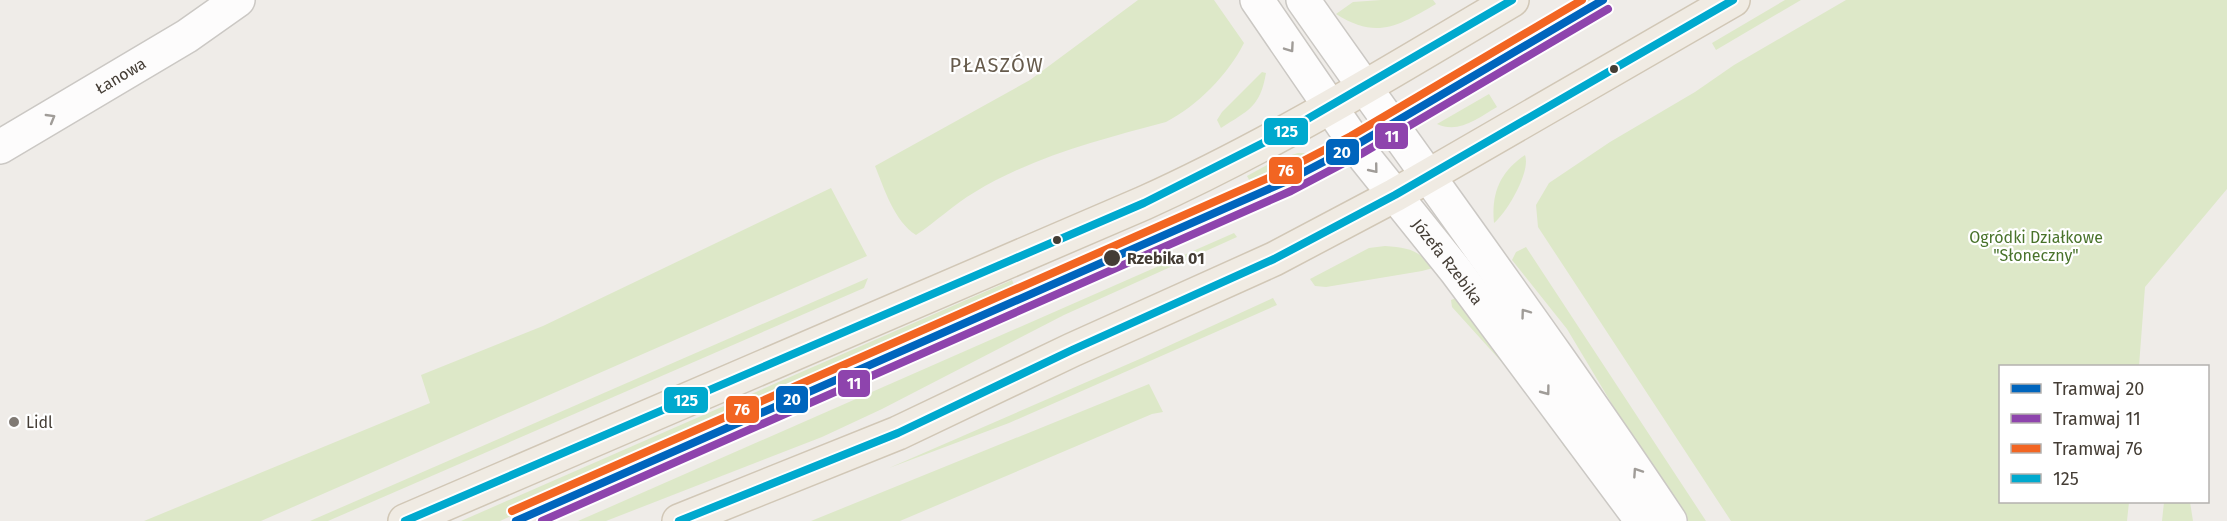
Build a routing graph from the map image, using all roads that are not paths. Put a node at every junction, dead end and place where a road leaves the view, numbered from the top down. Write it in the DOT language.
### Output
graph roads {
  1 [pos="238,0"];
  2 [pos="1257,0"];
  3 [pos="1303,0"];
  4 [pos="1512,0"];
  5 [pos="1733,0"];
  6 [pos="1365,87"];
  7 [pos="1331,108"];
  8 [pos="0,147"];
  9 [pos="1427,177"];
  10 [pos="1395,195"];
  11 [pos="405,521"];
  12 [pos="679,521"];
  13 [pos="1642,521"];
  14 [pos="1670,521"];
  8 -- 1 [label="street, Łanowa, one-way"];
  2 -- 7 [label="street, Józefa Rzebika, one-way"];
  3 -- 6 [label="street, Józefa Rzebika"];
  4 -- 6 [label="main road"];
  5 -- 9 [label="main road"];
  6 -- 7 [label="main road"];
  6 -- 9 [label="street, Józefa Rzebika"];
  7 -- 10 [label="street, Józefa Rzebika, one-way"];
  7 -- 11 [label="main road"];
  9 -- 10 [label="main road"];
  14 -- 9 [label="street, Józefa Rzebika, one-way"];
  10 -- 12 [label="main road"];
  10 -- 13 [label="street, Józefa Rzebika, one-way"];
}
